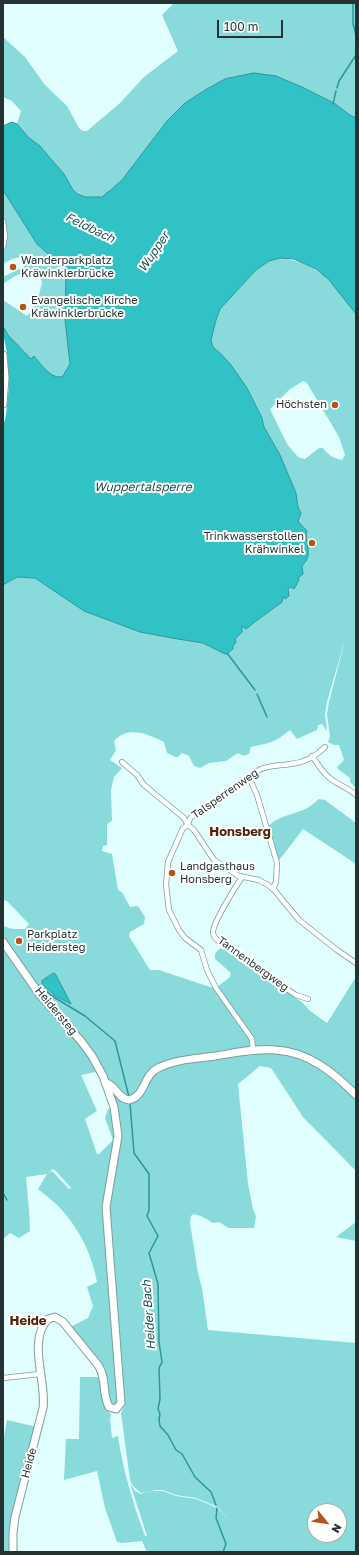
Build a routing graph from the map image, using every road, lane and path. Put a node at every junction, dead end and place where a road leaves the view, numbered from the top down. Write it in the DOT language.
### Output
graph roads {
  1 [pos="3,221"];
  2 [pos="3,248"];
  3 [pos="3,356"];
  4 [pos="3,404"];
  5 [pos="325,747"];
  6 [pos="312,756"];
  7 [pos="122,762"];
  8 [pos="249,776"];
  9 [pos="356,795"];
  10 [pos="188,825"];
  11 [pos="242,877"];
  12 [pos="273,889"];
  13 [pos="3,942"];
  14 [pos="356,963"];
  15 [pos="308,999"];
  16 [pos="253,1051"];
  17 [pos="105,1082"];
  18 [pos="356,1095"];
  19 [pos="94,1360"];
  20 [pos="40,1374"];
  21 [pos="3,1378"];
  22 [pos="13,1552"];
  1 -- 2 [label="street"];
  3 -- 4 [label="main road"];
  5 -- 6 [label="street, Talsperrenweg"];
  6 -- 8 [label="street, Talsperrenweg"];
  6 -- 9 [label="street"];
  7 -- 10 [label="street"];
  8 -- 10 [label="street, Talsperrenweg"];
  8 -- 12 [label="street"];
  10 -- 11 [label="street"];
  10 -- 16 [label="street, Talsperrenweg"];
  11 -- 12 [label="street"];
  11 -- 15 [label="street, Tannenbergweg"];
  12 -- 14 [label="street"];
  13 -- 17 [label="main road, Heidersteg"];
  16 -- 17 [label="main road"];
  16 -- 18 [label="main road"];
  17 -- 19 [label="main road, Heidersteg"];
  19 -- 20 [label="main road, Heide"];
  20 -- 21 [label="street"];
  20 -- 22 [label="main road, Heide"];
}
